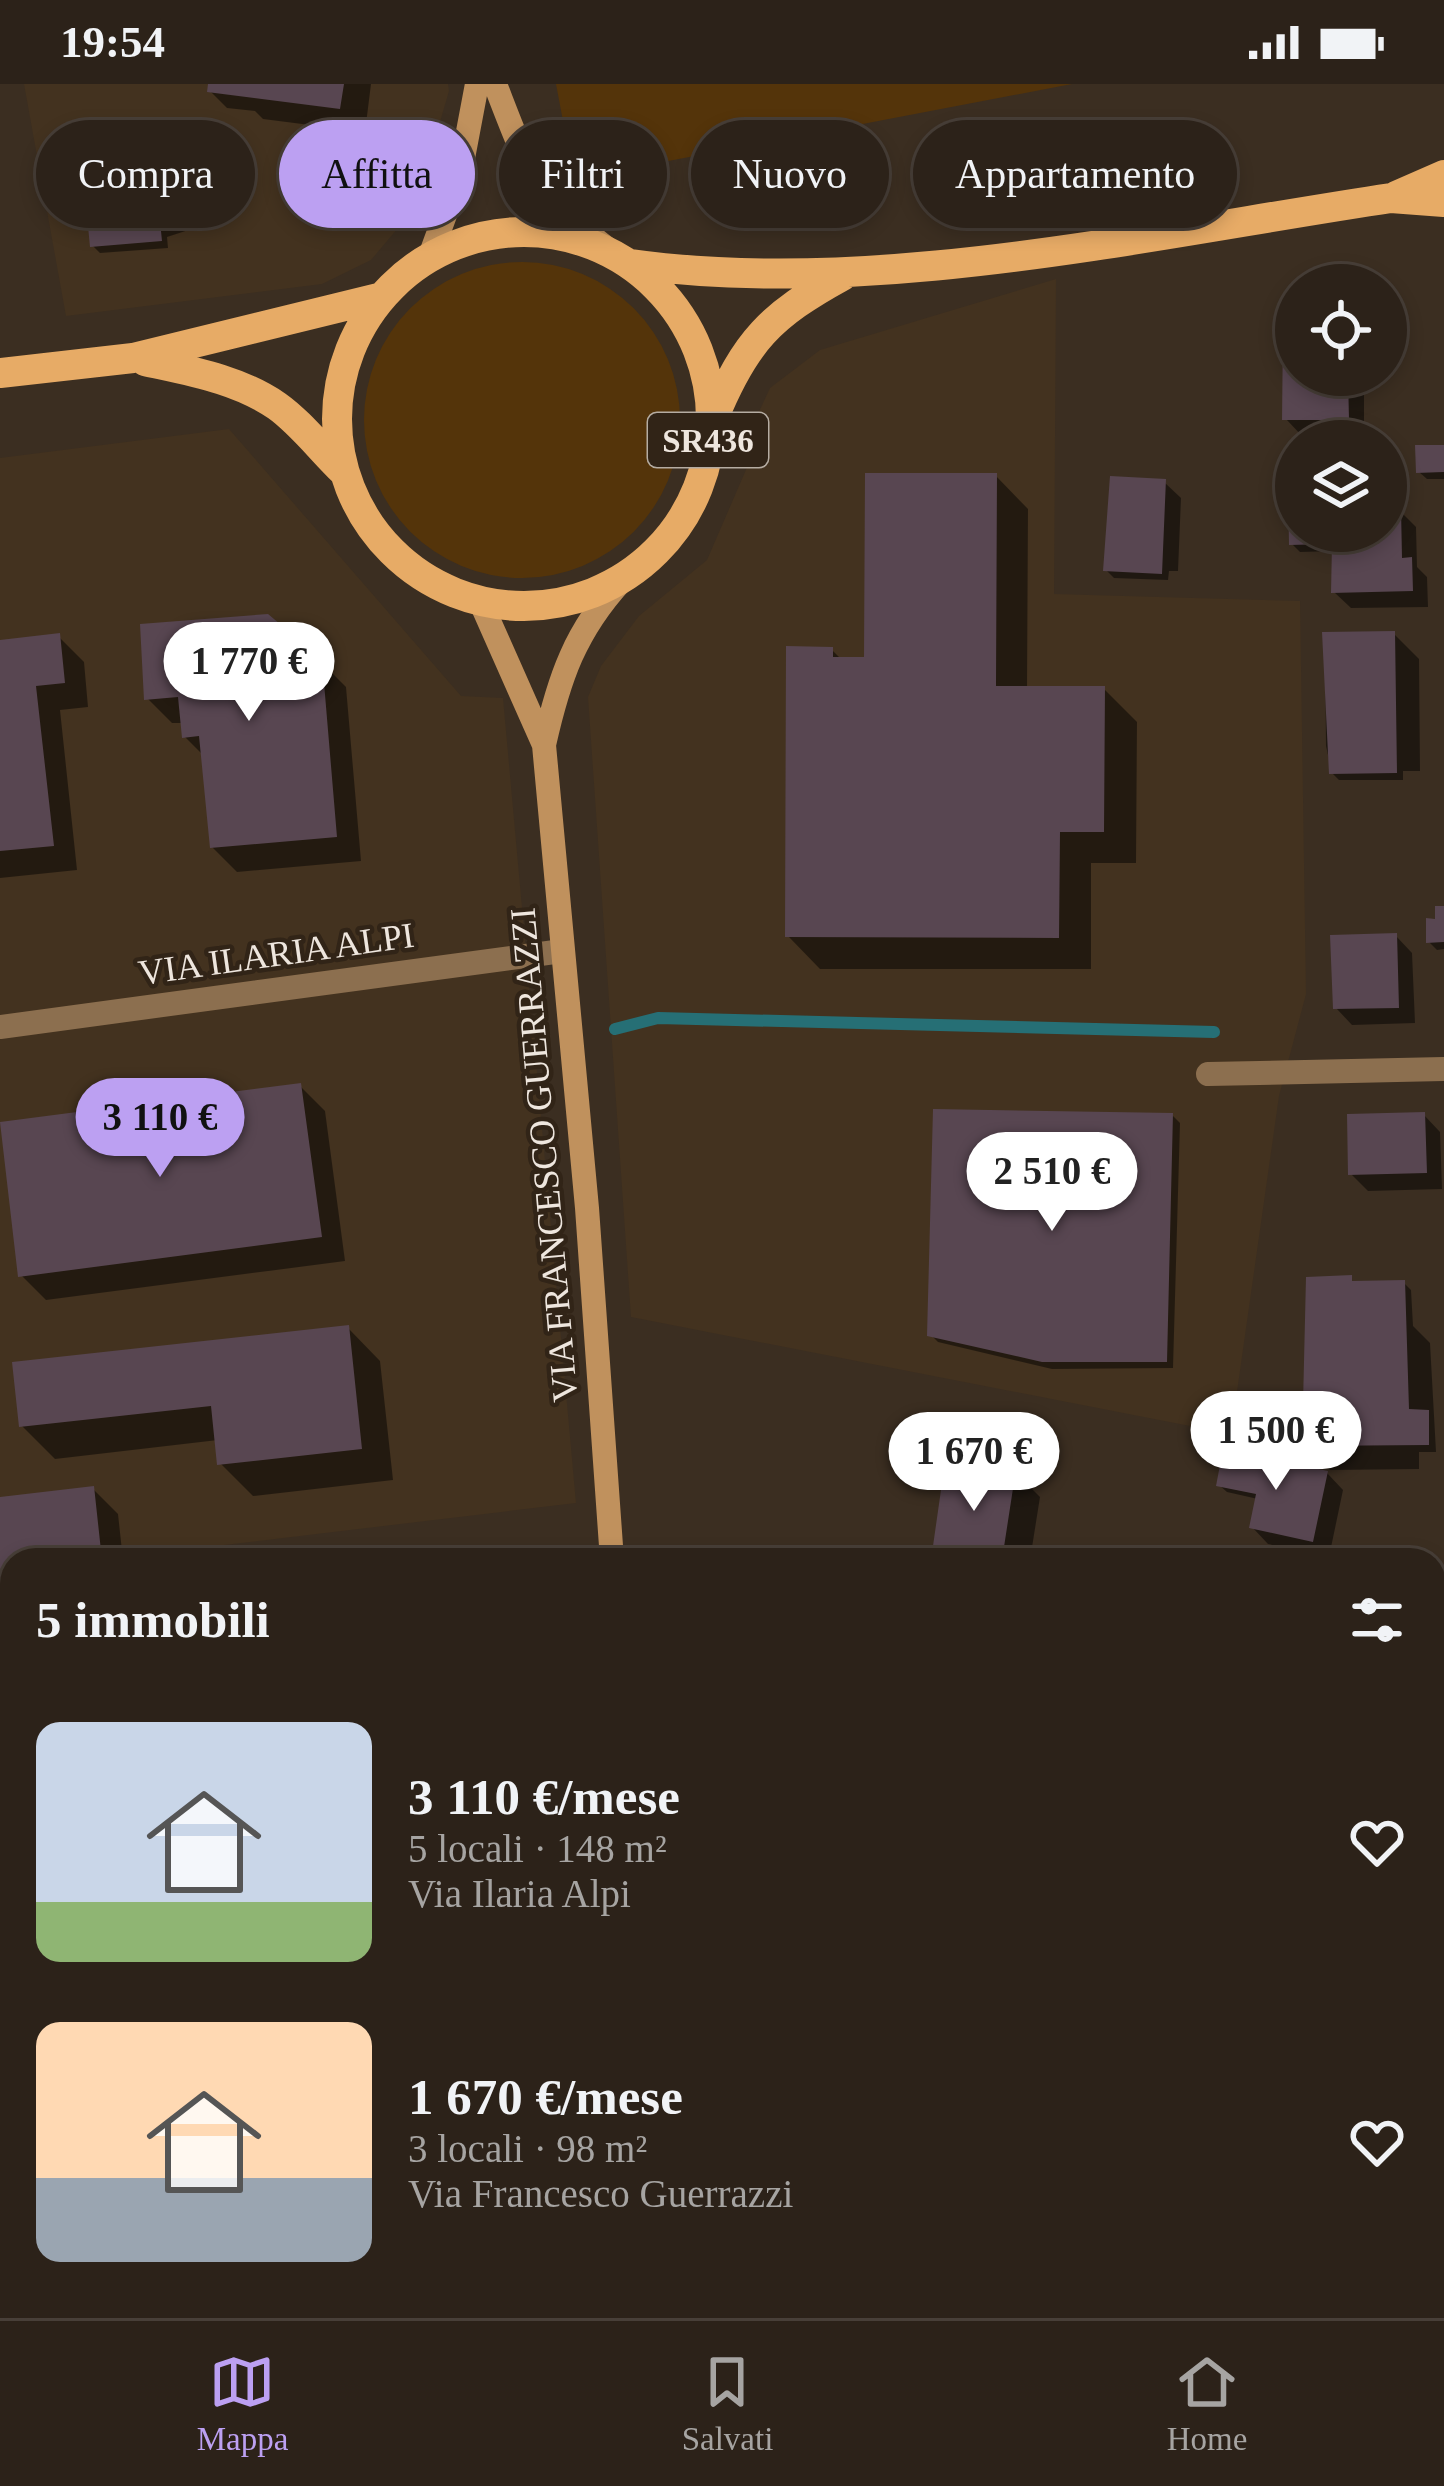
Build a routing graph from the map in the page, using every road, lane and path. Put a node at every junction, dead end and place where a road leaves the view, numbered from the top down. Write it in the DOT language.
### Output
graph roads {
  1 [pos="478,84"];
  2 [pos="495,84"];
  3 [pos="1444,175"];
  4 [pos="1391,198"];
  5 [pos="1444,202"];
  6 [pos="430,256"];
  7 [pos="622,258"];
  8 [pos="848,273"];
  9 [pos="382,297"];
  10 [pos="133,358"];
  11 [pos="0,373"];
  12 [pos="712,423"];
  13 [pos="344,472"];
  14 [pos="622,580"];
  15 [pos="481,603"];
  16 [pos="544,745"];
  17 [pos="562,951"];
  18 [pos="0,1027"];
  19 [pos="1444,1069"];
  20 [pos="1208,1074"];
  21 [pos="611,1548"];
  1 -- 6 [label="main road"];
  2 -- 7 [label="main road"];
  3 -- 4 [label="main road, SR436"];
  4 -- 5 [label="main road, SR436"];
  4 -- 8 [label="main road, SR436"];
  6 -- 7 [label="main road, SR436"];
  6 -- 9 [label="main road, SR436"];
  7 -- 8 [label="main road, SR436"];
  7 -- 12 [label="main road, SR436"];
  8 -- 12 [label="main road, SR436"];
  9 -- 10 [label="main road, SR436"];
  9 -- 13 [label="main road, SR436"];
  10 -- 11 [label="main road, SR436"];
  10 -- 13 [label="main road, SR436"];
  12 -- 14 [label="main road, SR436"];
  13 -- 15 [label="main road, SR436"];
  14 -- 15 [label="main road, SR436"];
  14 -- 16 [label="main road, VIA FRANCESCO GUERRAZZI"];
  15 -- 16 [label="main road, VIA FRANCESCO GUERRAZZI"];
  16 -- 17 [label="main road, VIA FRANCESCO GUERRAZZI"];
  17 -- 18 [label="street, VIA ILARIA ALPI"];
  17 -- 21 [label="main road, VIA FRANCESCO GUERRAZZI"];
  19 -- 20 [label="street"];
}
